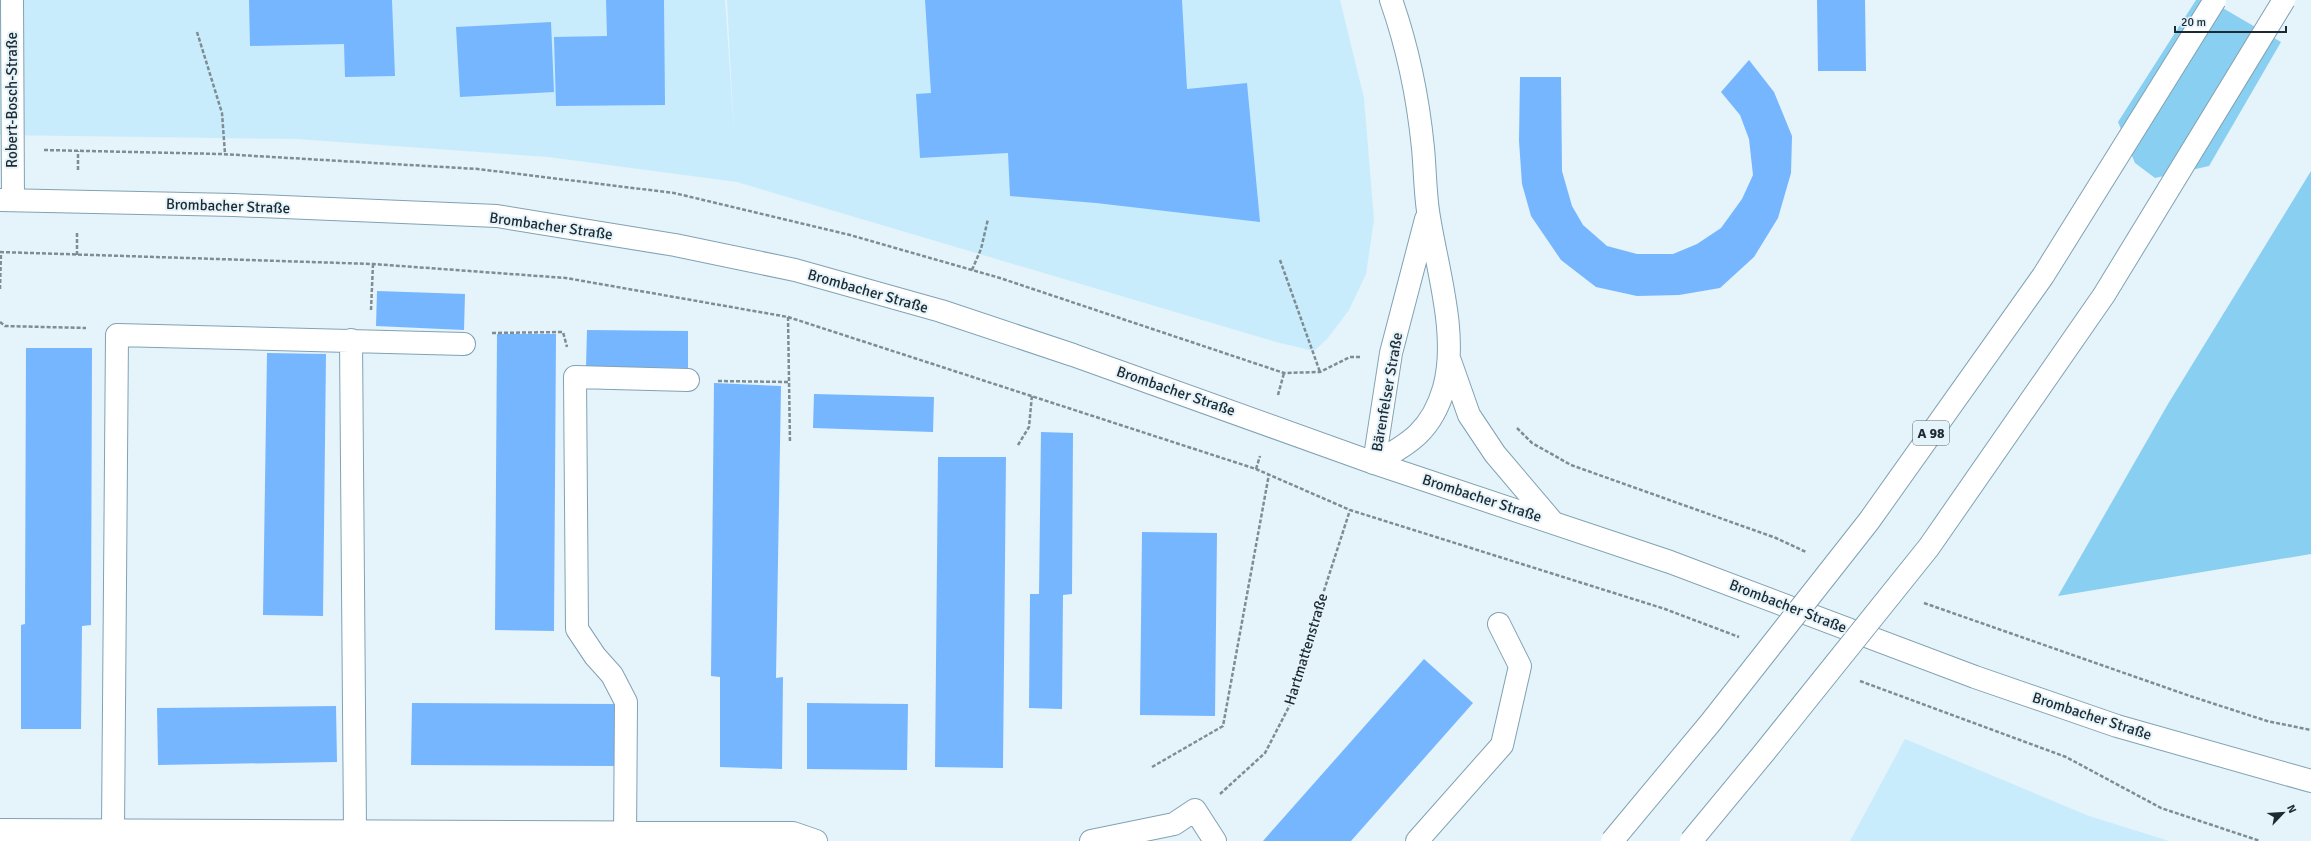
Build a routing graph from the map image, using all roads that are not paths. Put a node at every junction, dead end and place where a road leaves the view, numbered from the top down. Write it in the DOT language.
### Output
graph roads {
  1 [pos="12,0"];
  2 [pos="1391,0"];
  3 [pos="2215,0"];
  4 [pos="2284,0"];
  5 [pos="6,200"];
  6 [pos="1428,210"];
  7 [pos="361,340"];
  8 [pos="464,344"];
  9 [pos="1449,356"];
  10 [pos="688,380"];
  11 [pos="1374,463"];
  12 [pos="1551,520"];
  13 [pos="1499,624"];
  14 [pos="2311,781"];
  15 [pos="0,830"];
  16 [pos="113,830"];
  17 [pos="355,831"];
  18 [pos="421,836"];
  19 [pos="625,837"];
  20 [pos="816,841"];
  21 [pos="1091,841"];
  22 [pos="1215,841"];
  23 [pos="1417,841"];
  24 [pos="1612,841"];
  25 [pos="1691,841"];
  1 -- 5 [label="main road, Robert-Bosch-Straße"];
  2 -- 6 [label="main road, Bärenfelser Straße"];
  3 -- 24 [label="main road, A 98, bridge"];
  4 -- 25 [label="main road, bridge"];
  5 -- 11 [label="main road, Brombacher Straße"];
  6 -- 9 [label="main road, Bärenfelser Straße"];
  6 -- 11 [label="main road, Bärenfelser Straße"];
  7 -- 8 [label="main road"];
  7 -- 16 [label="main road"];
  7 -- 17 [label="main road"];
  9 -- 11 [label="main road, Bärenfelser Straße"];
  9 -- 12 [label="main road, Bärenfelser Straße"];
  10 -- 19 [label="main road"];
  11 -- 12 [label="main road, Brombacher Straße"];
  12 -- 14 [label="main road, Brombacher Straße"];
  13 -- 23 [label="main road"];
  15 -- 16 [label="main road"];
  16 -- 17 [label="main road"];
  17 -- 18 [label="main road"];
  18 -- 19 [label="main road"];
  19 -- 20 [label="main road"];
  21 -- 22 [label="main road"];
}
